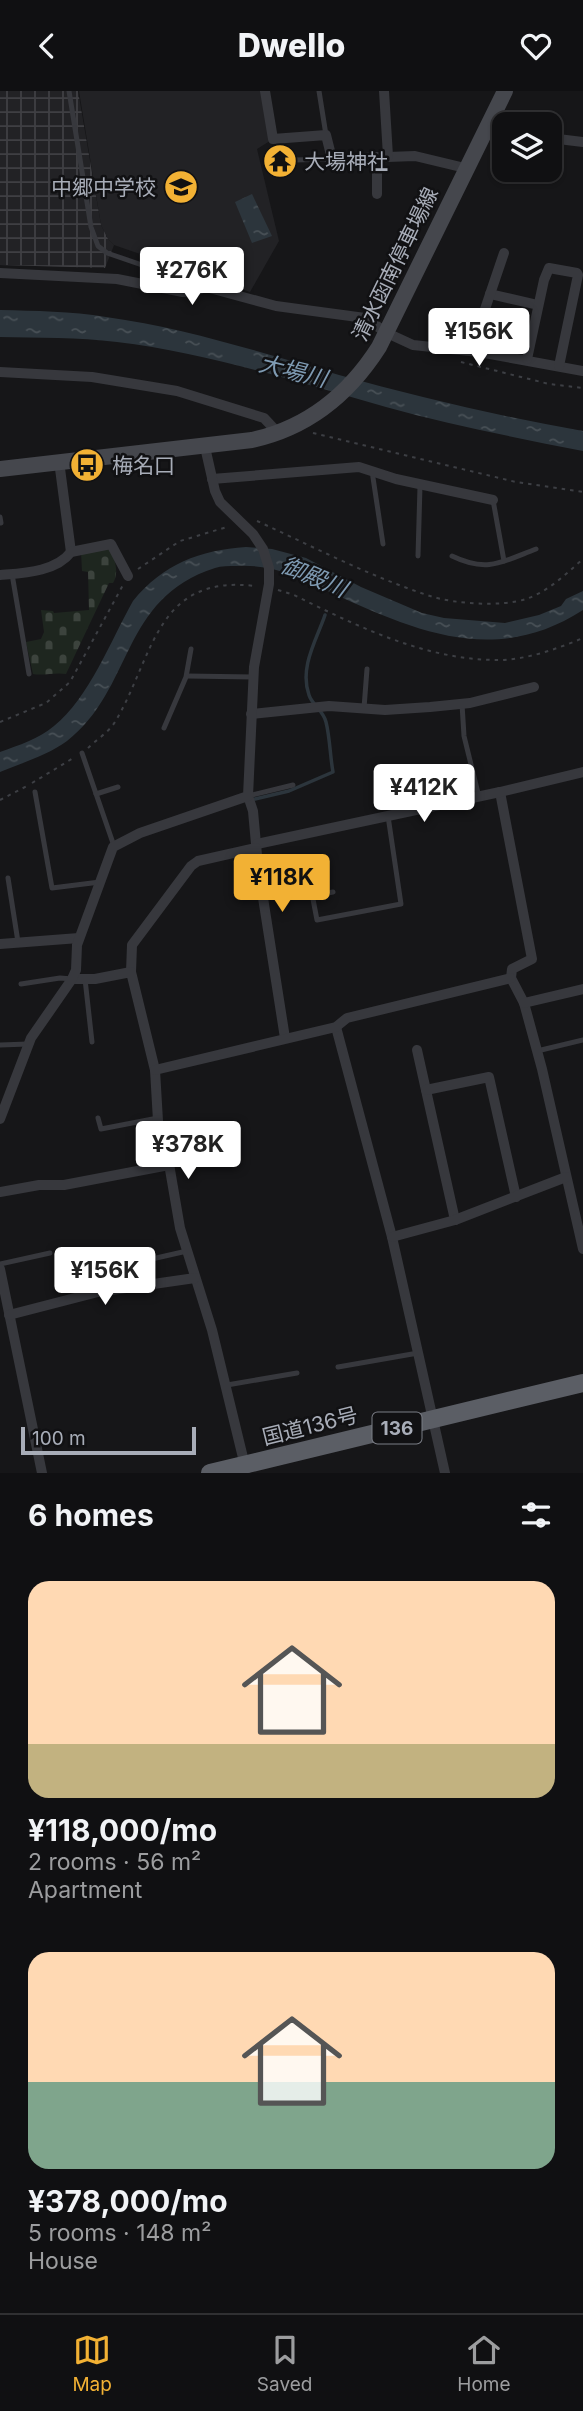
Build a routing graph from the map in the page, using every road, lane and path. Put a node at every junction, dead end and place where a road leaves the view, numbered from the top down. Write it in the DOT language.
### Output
graph roads {
  1 [pos="69,91"];
  2 [pos="265,91"];
  3 [pos="319,91"];
  4 [pos="384,91"];
  5 [pos="505,91"];
  6 [pos="494,112"];
  7 [pos="492,116"];
  8 [pos="326,135"];
  9 [pos="562,139"];
  10 [pos="583,142"];
  11 [pos="382,156"];
  12 [pos="332,159"];
  13 [pos="295,160"];
  14 [pos="466,168"];
  15 [pos="377,194"];
  16 [pos="504,253"];
  17 [pos="0,273"];
  18 [pos="206,287"];
  19 [pos="490,294"];
  20 [pos="538,305"];
  21 [pos="484,312"];
  22 [pos="383,340"];
  23 [pos="527,359"];
  24 [pos="457,361"];
  25 [pos="559,366"];
  26 [pos="583,371"];
  27 [pos="0,372"];
  28 [pos="583,388"];
  29 [pos="289,428"];
  30 [pos="205,447"];
  31 [pos="59,461"];
  32 [pos="0,469"];
  33 [pos="372,471"];
  34 [pos="212,479"];
  35 [pos="421,484"];
  36 [pos="583,492"];
  37 [pos="493,500"];
  38 [pos="383,544"];
  39 [pos="536,549"];
  40 [pos="71,552"];
  41 [pos="418,556"];
  42 [pos="453,556"];
  43 [pos="504,561"];
  44 [pos="6,575"];
  45 [pos="128,576"];
  46 [pos="269,586"];
  47 [pos="583,638"];
  48 [pos="191,649"];
  49 [pos="367,669"];
  50 [pos="29,674"];
  51 [pos="187,676"];
  52 [pos="253,677"];
  53 [pos="534,687"];
  54 [pos="462,704"];
  55 [pos="364,708"];
  56 [pos="251,714"];
  57 [pos="164,728"];
  58 [pos="82,753"];
  59 [pos="583,772"];
  60 [pos="293,785"];
  61 [pos="118,787"];
  62 [pos="35,792"];
  63 [pos="500,792"];
  64 [pos="96,794"];
  65 [pos="248,796"];
  66 [pos="479,797"];
  67 [pos="0,800"];
  68 [pos="388,816"];
  69 [pos="114,846"];
  70 [pos="257,846"];
  71 [pos="308,873"];
  72 [pos="8,878"];
  73 [pos="100,882"];
  74 [pos="333,891"];
  75 [pos="312,896"];
  76 [pos="79,938"];
  77 [pos="18,942"];
  78 [pos="0,944"];
  79 [pos="131,972"];
  80 [pos="511,978"];
  81 [pos="72,979"];
  82 [pos="85,979"];
  83 [pos="21,984"];
  84 [pos="583,989"];
  85 [pos="524,1003"];
  86 [pos="335,1027"];
  87 [pos="285,1038"];
  88 [pos="583,1040"];
  89 [pos="92,1042"];
  90 [pos="29,1044"];
  91 [pos="0,1045"];
  92 [pos="417,1050"];
  93 [pos="537,1051"];
  94 [pos="155,1070"];
  95 [pos="426,1090"];
  96 [pos="3,1102"];
  97 [pos="98,1118"];
  98 [pos="158,1118"];
  99 [pos="0,1119"];
  100 [pos="222,1141"];
  101 [pos="168,1159"];
  102 [pos="566,1177"];
  103 [pos="0,1192"];
  104 [pos="516,1196"];
  105 [pos="579,1218"];
  106 [pos="455,1220"];
  107 [pos="392,1237"];
  108 [pos="583,1249"];
  109 [pos="187,1251"];
  110 [pos="50,1253"];
  111 [pos="143,1261"];
  112 [pos="0,1264"];
  113 [pos="0,1269"];
  114 [pos="195,1278"];
  115 [pos="9,1315"];
  116 [pos="419,1353"];
  117 [pos="338,1367"];
  118 [pos="297,1373"];
  119 [pos="583,1383"];
  120 [pos="227,1385"];
  121 [pos="583,1395"];
  122 [pos="435,1424"];
  123 [pos="249,1470"];
  124 [pos="42,1473"];
  125 [pos="210,1473"];
  126 [pos="445,1473"];
  1 -- 18 [label="lane"];
  2 -- 8 [label="street"];
  3 -- 8 [label="lane"];
  4 -- 11 [label="street"];
  5 -- 6 [label="main road, 清水函南停車場線"];
  7 -- 14 [label="main road, 清水函南停車場線"];
  8 -- 12 [label="street"];
  9 -- 10 [label="street"];
  11 -- 12 [label="street"];
  11 -- 14 [label="street"];
  11 -- 15 [label="street"];
  12 -- 13 [label="lane"];
  14 -- 22 [label="main road, 清水函南停車場線"];
  16 -- 19 [label="street"];
  17 -- 18 [label="street"];
  18 -- 22 [label="street"];
  19 -- 20 [label="street"];
  19 -- 21 [label="street"];
  20 -- 23 [label="street"];
  20 -- 25 [label="street"];
  22 -- 23 [label="street"];
  22 -- 29 [label="main road, 清水函南停車場線"];
  23 -- 25 [label="street"];
  24 -- 28 [label="path"];
  25 -- 26 [label="street"];
  27 -- 29 [label="street"];
  29 -- 30 [label="main road, 清水函南停車場線"];
  29 -- 36 [label="path"];
  30 -- 31 [label="main road, 清水函南停車場線"];
  30 -- 34 [label="street"];
  31 -- 32 [label="main road, 清水函南停車場線"];
  31 -- 40 [label="street"];
  33 -- 34 [label="street"];
  33 -- 35 [label="street"];
  33 -- 38 [label="lane"];
  34 -- 46 [label="street"];
  35 -- 37 [label="street"];
  35 -- 41 [label="lane"];
  37 -- 43 [label="lane"];
  39 -- 43 [label="lane"];
  40 -- 44 [label="street"];
  40 -- 45 [label="street"];
  42 -- 43 [label="lane"];
  44 -- 50 [label="lane"];
  46 -- 47 [label="path"];
  46 -- 52 [label="street"];
  46 -- 58 [label="path"];
  48 -- 51 [label="lane"];
  49 -- 55 [label="lane"];
  51 -- 52 [label="lane"];
  51 -- 57 [label="lane"];
  52 -- 56 [label="street"];
  53 -- 54 [label="street"];
  54 -- 55 [label="street"];
  54 -- 66 [label="lane"];
  55 -- 56 [label="street"];
  56 -- 65 [label="street"];
  58 -- 64 [label="lane"];
  58 -- 67 [label="path"];
  59 -- 63 [label="street"];
  60 -- 65 [label="lane"];
  61 -- 64 [label="lane"];
  62 -- 73 [label="lane"];
  63 -- 66 [label="street"];
  63 -- 80 [label="street"];
  64 -- 69 [label="lane"];
  65 -- 69 [label="street"];
  65 -- 70 [label="street"];
  66 -- 68 [label="street"];
  68 -- 70 [label="street"];
  68 -- 75 [label="lane"];
  69 -- 73 [label="street"];
  70 -- 79 [label="street"];
  70 -- 87 [label="street"];
  71 -- 75 [label="lane"];
  72 -- 77 [label="lane"];
  73 -- 76 [label="street"];
  74 -- 75 [label="lane"];
  76 -- 77 [label="street"];
  76 -- 81 [label="street"];
  77 -- 78 [label="street"];
  79 -- 82 [label="street"];
  79 -- 94 [label="street"];
  80 -- 85 [label="street"];
  80 -- 86 [label="street"];
  81 -- 82 [label="street"];
  81 -- 83 [label="lane"];
  81 -- 90 [label="street"];
  82 -- 89 [label="lane"];
  84 -- 85 [label="street"];
  85 -- 93 [label="street"];
  86 -- 87 [label="street"];
  86 -- 107 [label="street"];
  87 -- 94 [label="street"];
  88 -- 93 [label="lane"];
  90 -- 91 [label="lane"];
  90 -- 96 [label="street"];
  92 -- 95 [label="street"];
  93 -- 102 [label="street"];
  94 -- 98 [label="street"];
  95 -- 104 [label="street"];
  95 -- 106 [label="street"];
  96 -- 99 [label="street"];
  97 -- 98 [label="lane"];
  98 -- 101 [label="street"];
  100 -- 101 [label="lane"];
  101 -- 103 [label="street"];
  101 -- 109 [label="street"];
  102 -- 104 [label="street"];
  102 -- 105 [label="street"];
  104 -- 106 [label="street"];
  105 -- 108 [label="street"];
  106 -- 107 [label="street"];
  107 -- 116 [label="street"];
  109 -- 111 [label="lane"];
  109 -- 114 [label="street"];
  110 -- 112 [label="lane"];
  113 -- 115 [label="street"];
  114 -- 115 [label="street"];
  114 -- 120 [label="street"];
  115 -- 124 [label="street"];
  116 -- 117 [label="lane"];
  116 -- 122 [label="street"];
  118 -- 120 [label="lane"];
  119 -- 122 [label="highway, 国道136号 / 136"];
  120 -- 123 [label="street"];
  121 -- 122 [label="highway, 国道136号 / 136"];
  122 -- 123 [label="highway, 国道136号 / 136"];
  122 -- 126 [label="street"];
  123 -- 125 [label="highway, 国道136号 / 136"];
}
